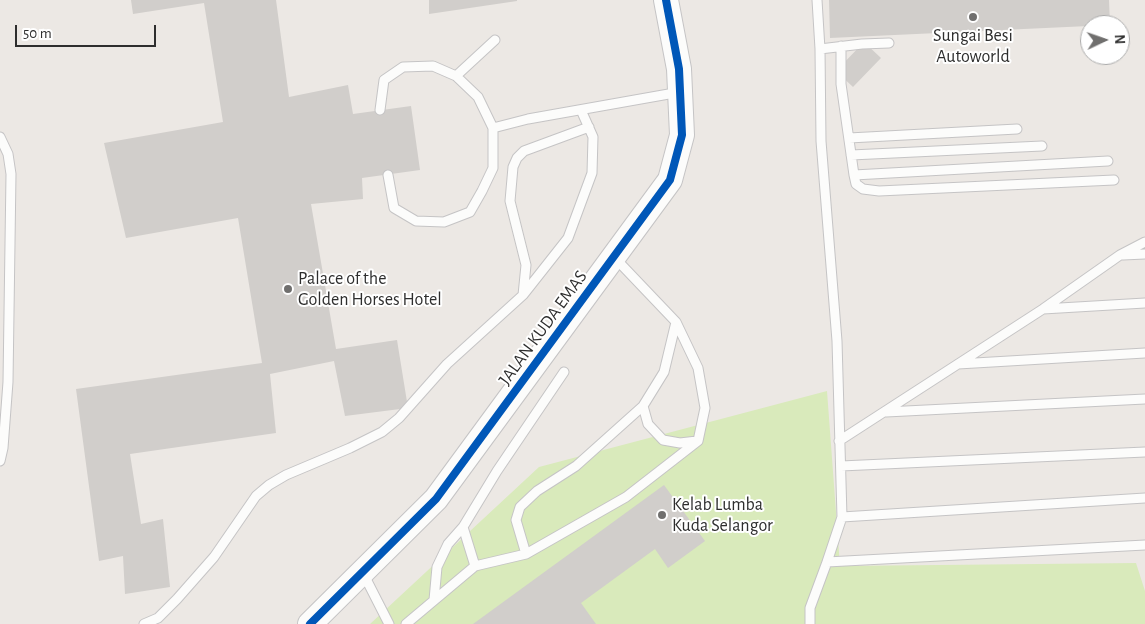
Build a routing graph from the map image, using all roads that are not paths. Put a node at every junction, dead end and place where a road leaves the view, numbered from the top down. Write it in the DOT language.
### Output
graph roads {
  1 [pos="666,0"];
  2 [pos="817,0"];
  3 [pos="495,40"];
  4 [pos="889,43"];
  5 [pos="841,46"];
  6 [pos="820,48"];
  7 [pos="456,76"];
  8 [pos="680,92"];
  9 [pos="380,110"];
  10 [pos="581,110"];
  11 [pos="588,126"];
  12 [pos="493,128"];
  13 [pos="1017,129"];
  14 [pos="0,136"];
  15 [pos="849,138"];
  16 [pos="1042,146"];
  17 [pos="851,155"];
  18 [pos="1108,161"];
  19 [pos="388,174"];
  20 [pos="854,175"];
  21 [pos="1114,180"];
  22 [pos="1145,242"];
  23 [pos="1145,254"];
  24 [pos="1120,255"];
  25 [pos="614,256"];
  26 [pos="523,295"];
  27 [pos="1145,303"];
  28 [pos="1043,309"];
  29 [pos="676,322"];
  30 [pos="1145,353"];
  31 [pos="958,364"];
  32 [pos="564,372"];
  33 [pos="1145,399"];
  34 [pos="643,406"];
  35 [pos="884,412"];
  36 [pos="698,441"];
  37 [pos="839,441"];
  38 [pos="1145,452"];
  39 [pos="0,461"];
  40 [pos="841,466"];
  41 [pos="1145,498"];
  42 [pos="842,517"];
  43 [pos="463,527"];
  44 [pos="1145,545"];
  45 [pos="526,554"];
  46 [pos="827,562"];
  47 [pos="476,566"];
  48 [pos="362,572"];
  49 [pos="434,600"];
  50 [pos="144,624"];
  51 [pos="310,624"];
  52 [pos="388,624"];
  53 [pos="406,624"];
  54 [pos="810,624"];
  1 -- 8 [label="street, JALAN KUDA EMAS"];
  2 -- 6 [label="lane"];
  3 -- 7 [label="lane"];
  4 -- 5 [label="lane"];
  5 -- 6 [label="lane"];
  5 -- 15 [label="lane"];
  6 -- 37 [label="lane"];
  7 -- 9 [label="lane"];
  7 -- 12 [label="lane"];
  8 -- 10 [label="lane"];
  8 -- 25 [label="street, JALAN KUDA EMAS"];
  10 -- 11 [label="lane"];
  10 -- 12 [label="lane"];
  11 -- 26 [label="lane"];
  11 -- 26 [label="lane"];
  12 -- 19 [label="lane"];
  13 -- 15 [label="lane"];
  14 -- 39 [label="lane"];
  15 -- 17 [label="lane"];
  16 -- 17 [label="lane"];
  17 -- 20 [label="lane"];
  18 -- 20 [label="lane"];
  20 -- 21 [label="lane"];
  22 -- 24 [label="lane"];
  23 -- 24 [label="lane"];
  24 -- 28 [label="lane"];
  25 -- 29 [label="lane"];
  25 -- 48 [label="street, JALAN KUDA EMAS"];
  26 -- 50 [label="lane"];
  27 -- 28 [label="lane"];
  28 -- 31 [label="lane"];
  29 -- 34 [label="lane"];
  29 -- 36 [label="lane"];
  30 -- 31 [label="lane"];
  31 -- 35 [label="lane"];
  32 -- 43 [label="lane"];
  33 -- 35 [label="lane"];
  34 -- 36 [label="lane"];
  34 -- 45 [label="lane"];
  35 -- 37 [label="lane"];
  36 -- 45 [label="lane"];
  37 -- 40 [label="lane"];
  38 -- 40 [label="lane"];
  40 -- 42 [label="lane"];
  41 -- 42 [label="lane"];
  42 -- 46 [label="lane"];
  43 -- 47 [label="lane"];
  43 -- 49 [label="lane"];
  44 -- 46 [label="lane"];
  45 -- 47 [label="lane"];
  46 -- 54 [label="lane"];
  47 -- 49 [label="lane"];
  48 -- 51 [label="street, JALAN KUDA EMAS"];
  48 -- 52 [label="lane"];
  49 -- 53 [label="lane"];
}
